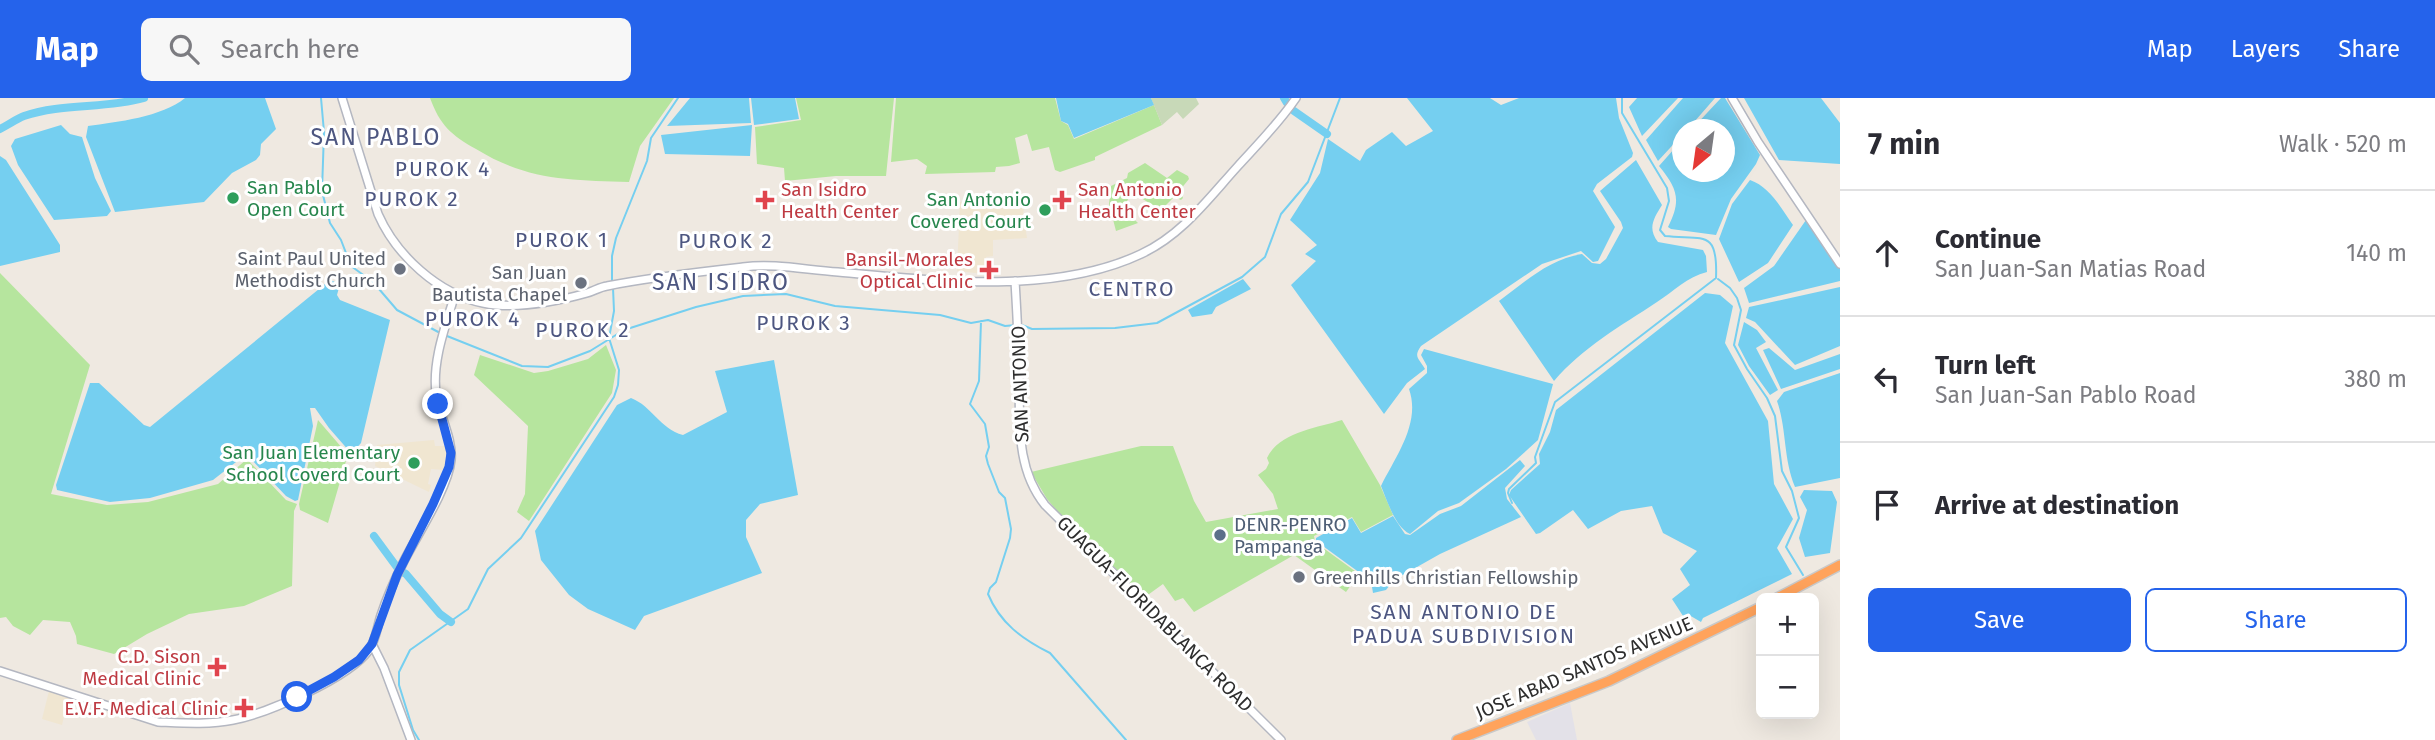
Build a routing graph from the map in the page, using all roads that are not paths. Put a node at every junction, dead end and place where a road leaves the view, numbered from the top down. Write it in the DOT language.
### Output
graph roads {
  1 [pos="342,98"];
  2 [pos="1296,98"];
  3 [pos="1732,98"];
  4 [pos="1840,264"];
  5 [pos="1015,281"];
  6 [pos="455,294"];
  7 [pos="1032,486"];
  8 [pos="1840,565"];
  9 [pos="1787,593"];
  10 [pos="1756,609"];
  11 [pos="372,644"];
  12 [pos="0,671"];
  13 [pos="411,740"];
  14 [pos="1280,740"];
  15 [pos="1457,740"];
  1 -- 6 [label="main road"];
  2 -- 5 [label="main road"];
  3 -- 4 [label="main road"];
  5 -- 6 [label="main road"];
  5 -- 7 [label="main road, SAN ANTONIO"];
  6 -- 11 [label="main road"];
  7 -- 14 [label="main road, GUAGUA-FLORIDABLANCA ROAD"];
  8 -- 9 [label="highway"];
  10 -- 15 [label="highway, JOSE ABAD SANTOS AVENUE"];
  11 -- 12 [label="main road"];
  11 -- 13 [label="main road"];
}
